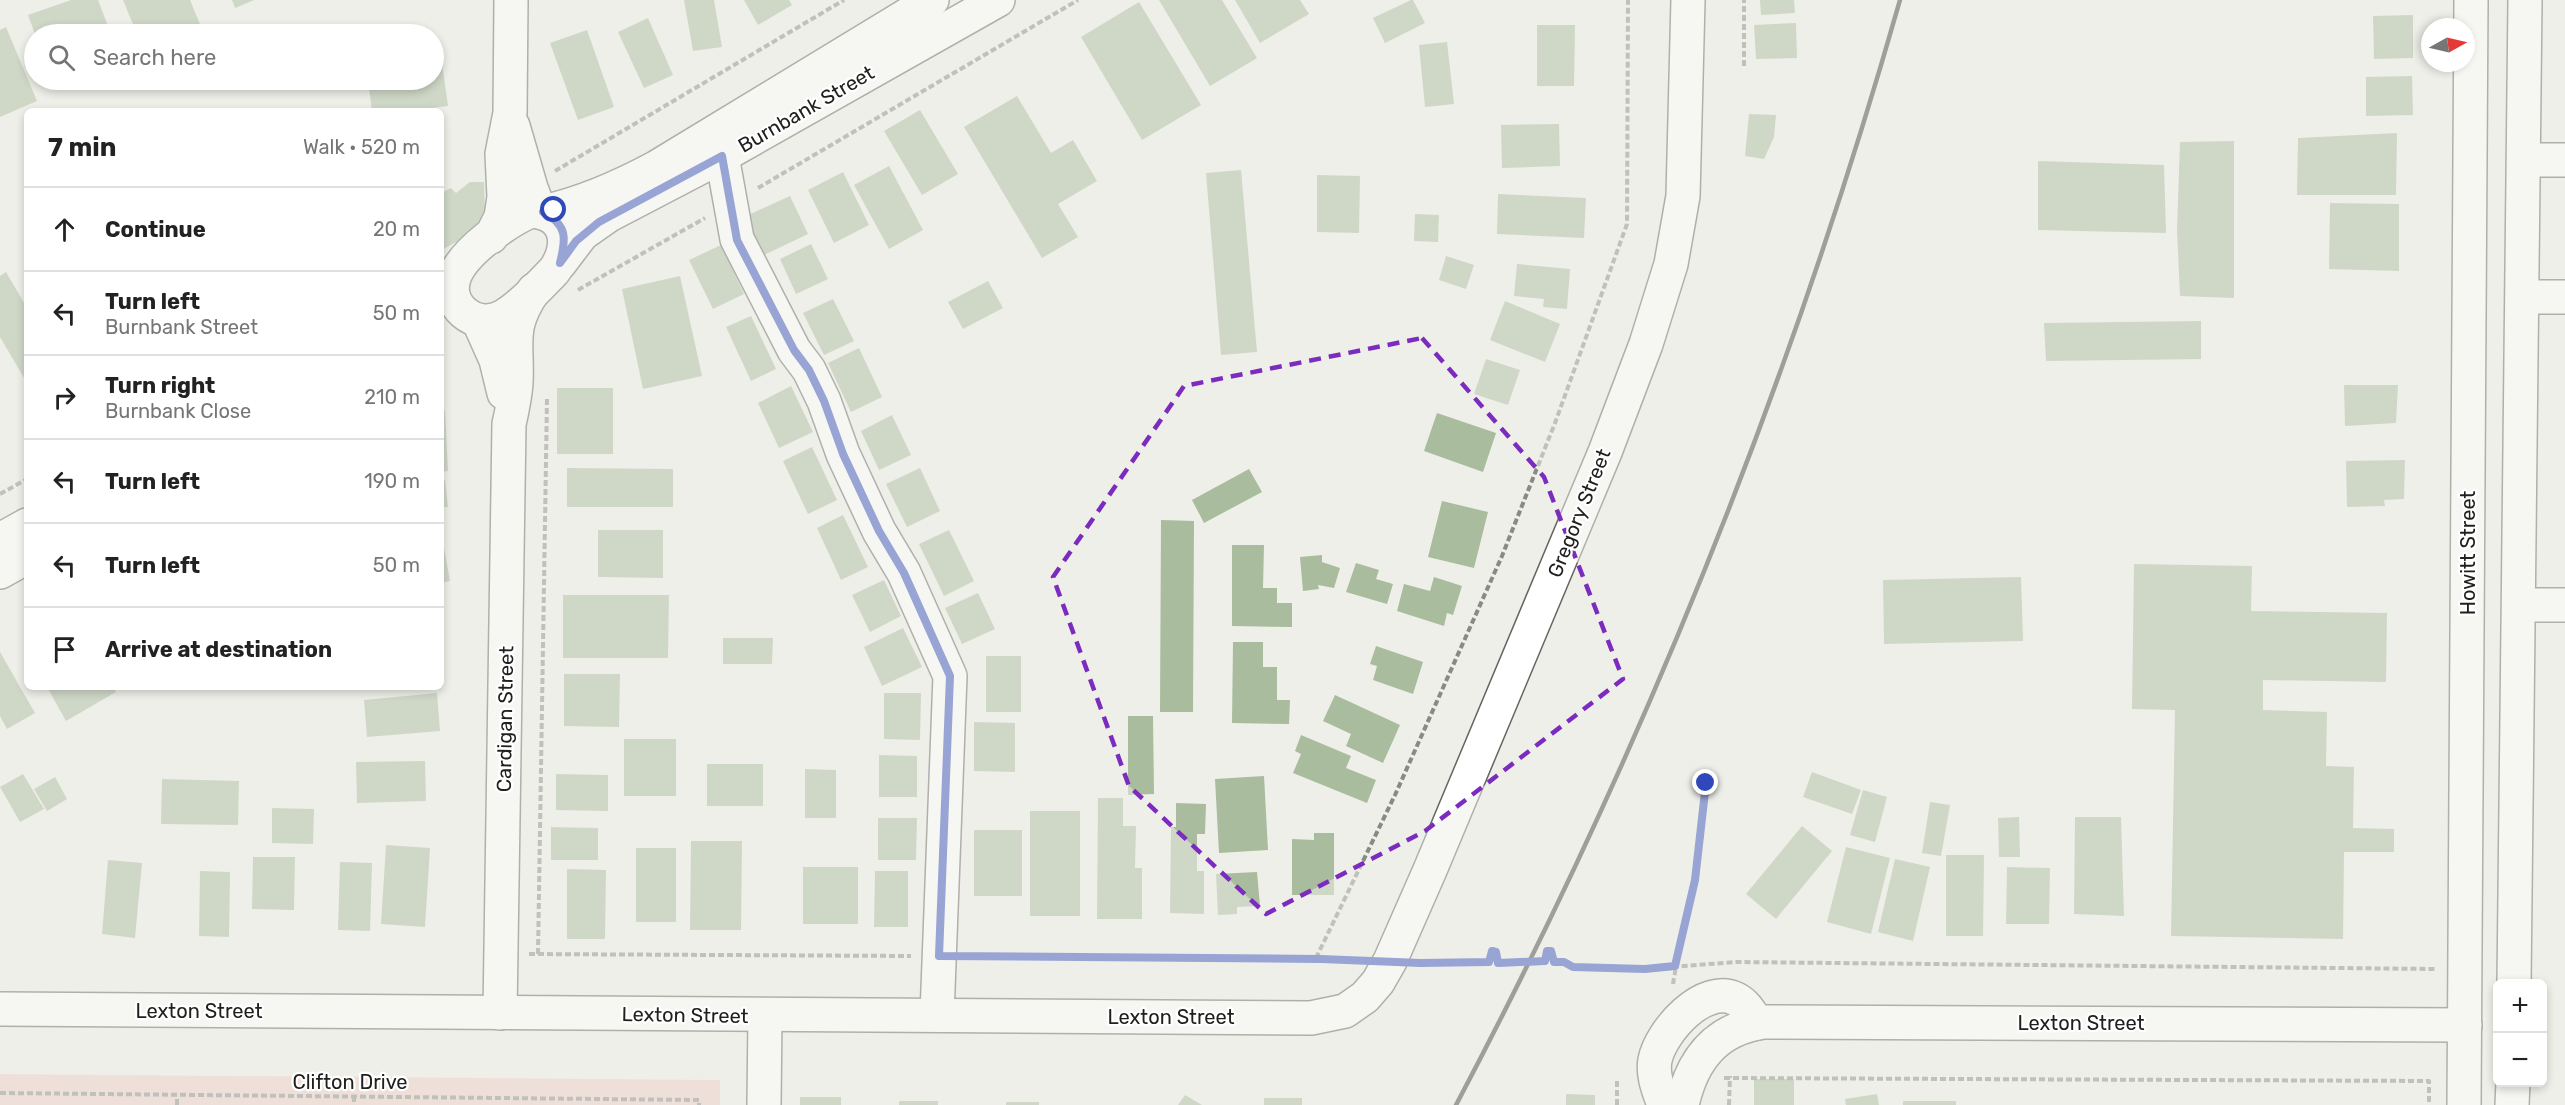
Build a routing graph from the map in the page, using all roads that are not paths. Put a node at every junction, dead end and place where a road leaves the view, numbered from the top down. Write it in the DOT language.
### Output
graph roads {
  1 [pos="511,0"];
  2 [pos="932,0"];
  3 [pos="998,0"];
  4 [pos="1688,0"];
  5 [pos="2471,0"];
  6 [pos="2525,0"];
  7 [pos="510,113"];
  8 [pos="722,156"];
  9 [pos="2524,160"];
  10 [pos="2565,160"];
  11 [pos="542,212"];
  12 [pos="491,237"];
  13 [pos="560,263"];
  14 [pos="448,285"];
  15 [pos="534,290"];
  16 [pos="2523,297"];
  17 [pos="2565,297"];
  18 [pos="478,321"];
  19 [pos="444,327"];
  20 [pos="509,424"];
  21 [pos="24,527"];
  22 [pos="0,540"];
  23 [pos="24,559"];
  24 [pos="0,572"];
  25 [pos="2520,604"];
  26 [pos="2565,605"];
  27 [pos="2514,979"];
  28 [pos="1365,997"];
  29 [pos="0,1010"];
  30 [pos="500,1013"];
  31 [pos="937,1015"];
  32 [pos="765,1016"];
  33 [pos="1757,1023"];
  34 [pos="2465,1025"];
  35 [pos="2513,1087"];
  36 [pos="764,1105"];
  37 [pos="1664,1105"];
  38 [pos="1682,1105"];
  39 [pos="2464,1105"];
  40 [pos="2512,1105"];
  1 -- 7 [label="street"];
  2 -- 11 [label="street, Burnbank Street"];
  3 -- 8 [label="street, Burnbank Street"];
  4 -- 28 [label="street, Gregory Street"];
  5 -- 34 [label="street, Howitt Street"];
  6 -- 9 [label="street"];
  7 -- 11 [label="street"];
  7 -- 12 [label="street"];
  8 -- 13 [label="street, Burnbank Street"];
  8 -- 31 [label="street"];
  9 -- 10 [label="street"];
  9 -- 16 [label="street"];
  11 -- 12 [label="street, Burnbank Street"];
  11 -- 13 [label="street"];
  12 -- 14 [label="street, Burnbank Street"];
  13 -- 15 [label="street, Burnbank Street"];
  14 -- 18 [label="street"];
  15 -- 18 [label="street"];
  15 -- 20 [label="street, Cardigan Street"];
  16 -- 17 [label="street"];
  16 -- 25 [label="street"];
  18 -- 19 [label="street"];
  18 -- 20 [label="street, Cardigan Street"];
  20 -- 30 [label="street, Cardigan Street"];
  21 -- 22 [label="street"];
  23 -- 24 [label="street"];
  25 -- 26 [label="street"];
  25 -- 27 [label="street"];
  28 -- 31 [label="street, Lexton Street"];
  29 -- 30 [label="street, Lexton Street"];
  30 -- 32 [label="street, Lexton Street"];
  31 -- 32 [label="street, Lexton Street"];
  32 -- 36 [label="street"];
  33 -- 34 [label="street, Lexton Street"];
  33 -- 37 [label="street"];
  33 -- 38 [label="street, Lexton Street"];
  34 -- 39 [label="street, Howitt Street"];
  35 -- 40 [label="street"];
}
